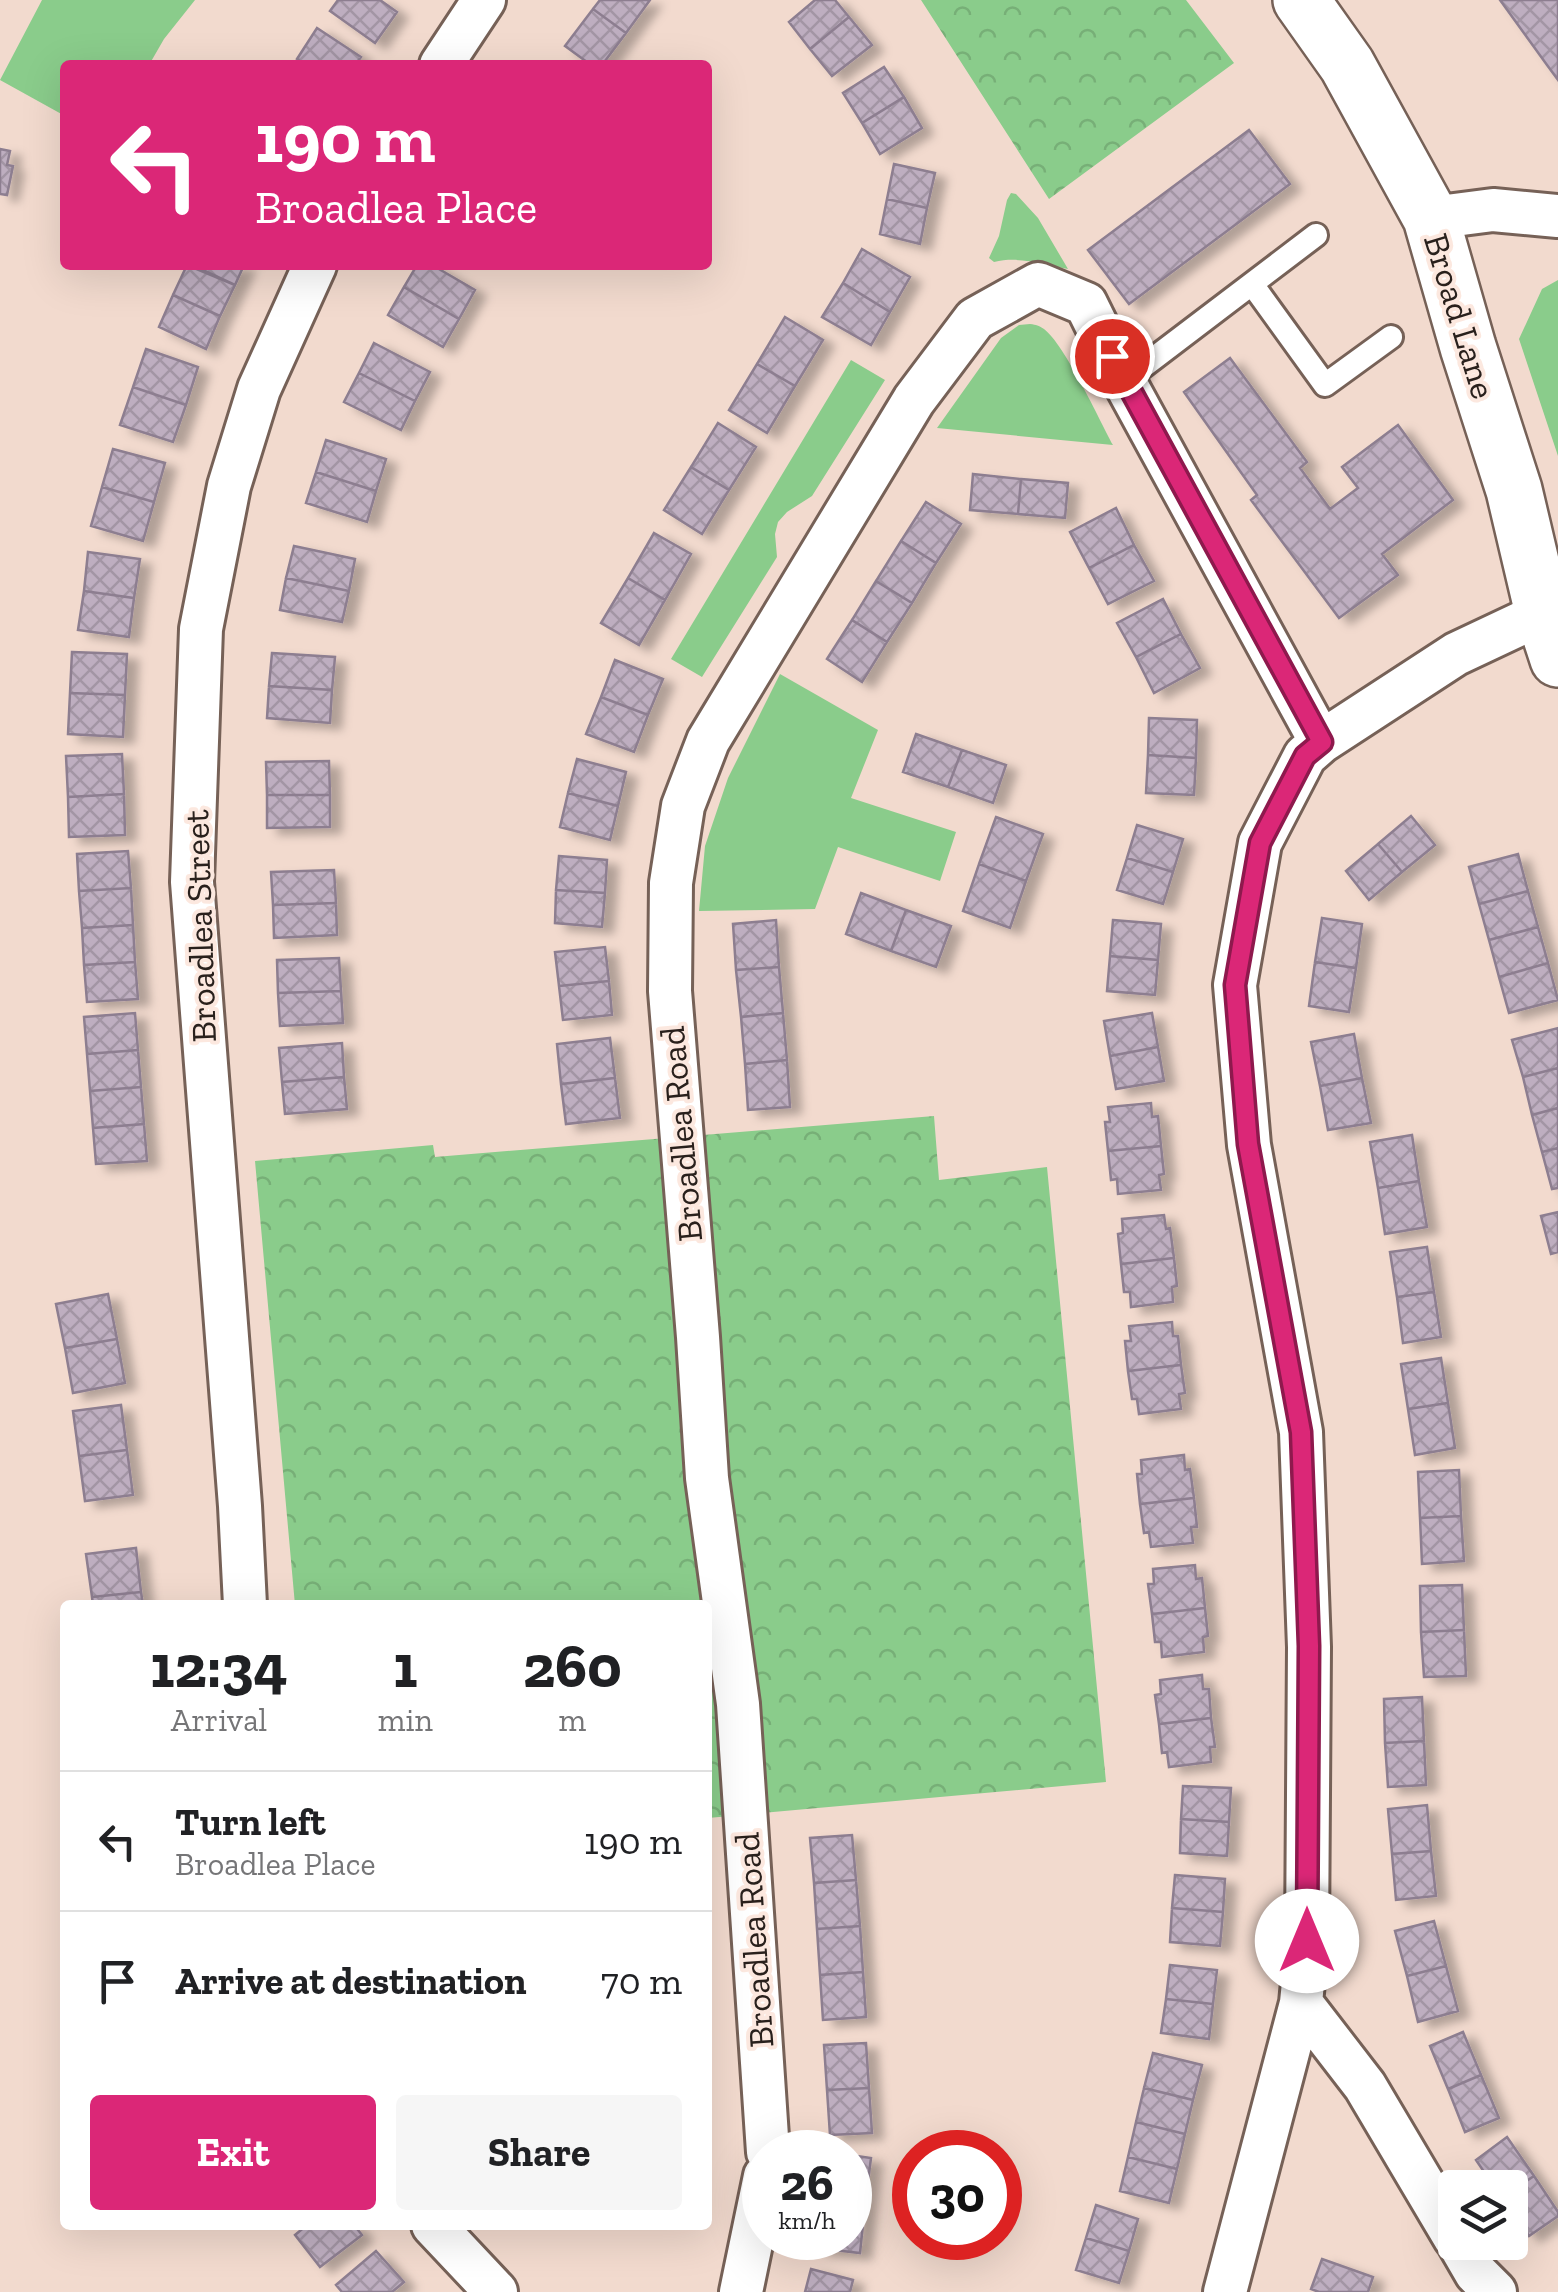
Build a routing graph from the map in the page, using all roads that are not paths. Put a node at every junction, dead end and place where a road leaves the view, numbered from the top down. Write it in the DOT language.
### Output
graph roads {
  1 [pos="484,0"];
  2 [pos="1301,0"];
  3 [pos="444,60"];
  4 [pos="1558,216"];
  5 [pos="1432,218"];
  6 [pos="1316,236"];
  7 [pos="313,270"];
  8 [pos="1252,284"];
  9 [pos="1391,338"];
  10 [pos="1124,381"];
  11 [pos="1550,636"];
  12 [pos="1322,742"];
  13 [pos="245,1600"];
  14 [pos="1301,2003"];
  15 [pos="767,2130"];
  16 [pos="1438,2209"];
  17 [pos="439,2230"];
  18 [pos="748,2260"];
  19 [pos="1468,2260"];
  20 [pos="496,2292"];
  21 [pos="741,2292"];
  22 [pos="1224,2292"];
  23 [pos="1494,2292"];
  1 -- 3 [label="street"];
  2 -- 5 [label="street, Broad Lane"];
  4 -- 5 [label="street"];
  5 -- 11 [label="street, Broad Lane"];
  6 -- 8 [label="lane"];
  7 -- 13 [label="street, Broadlea Street"];
  8 -- 9 [label="lane"];
  8 -- 10 [label="lane"];
  10 -- 12 [label="street"];
  10 -- 15 [label="street, Broadlea Road"];
  11 -- 12 [label="street"];
  12 -- 14 [label="street"];
  14 -- 16 [label="street"];
  14 -- 22 [label="street"];
  17 -- 20 [label="street"];
  18 -- 21 [label="street"];
  19 -- 23 [label="street"];
}
